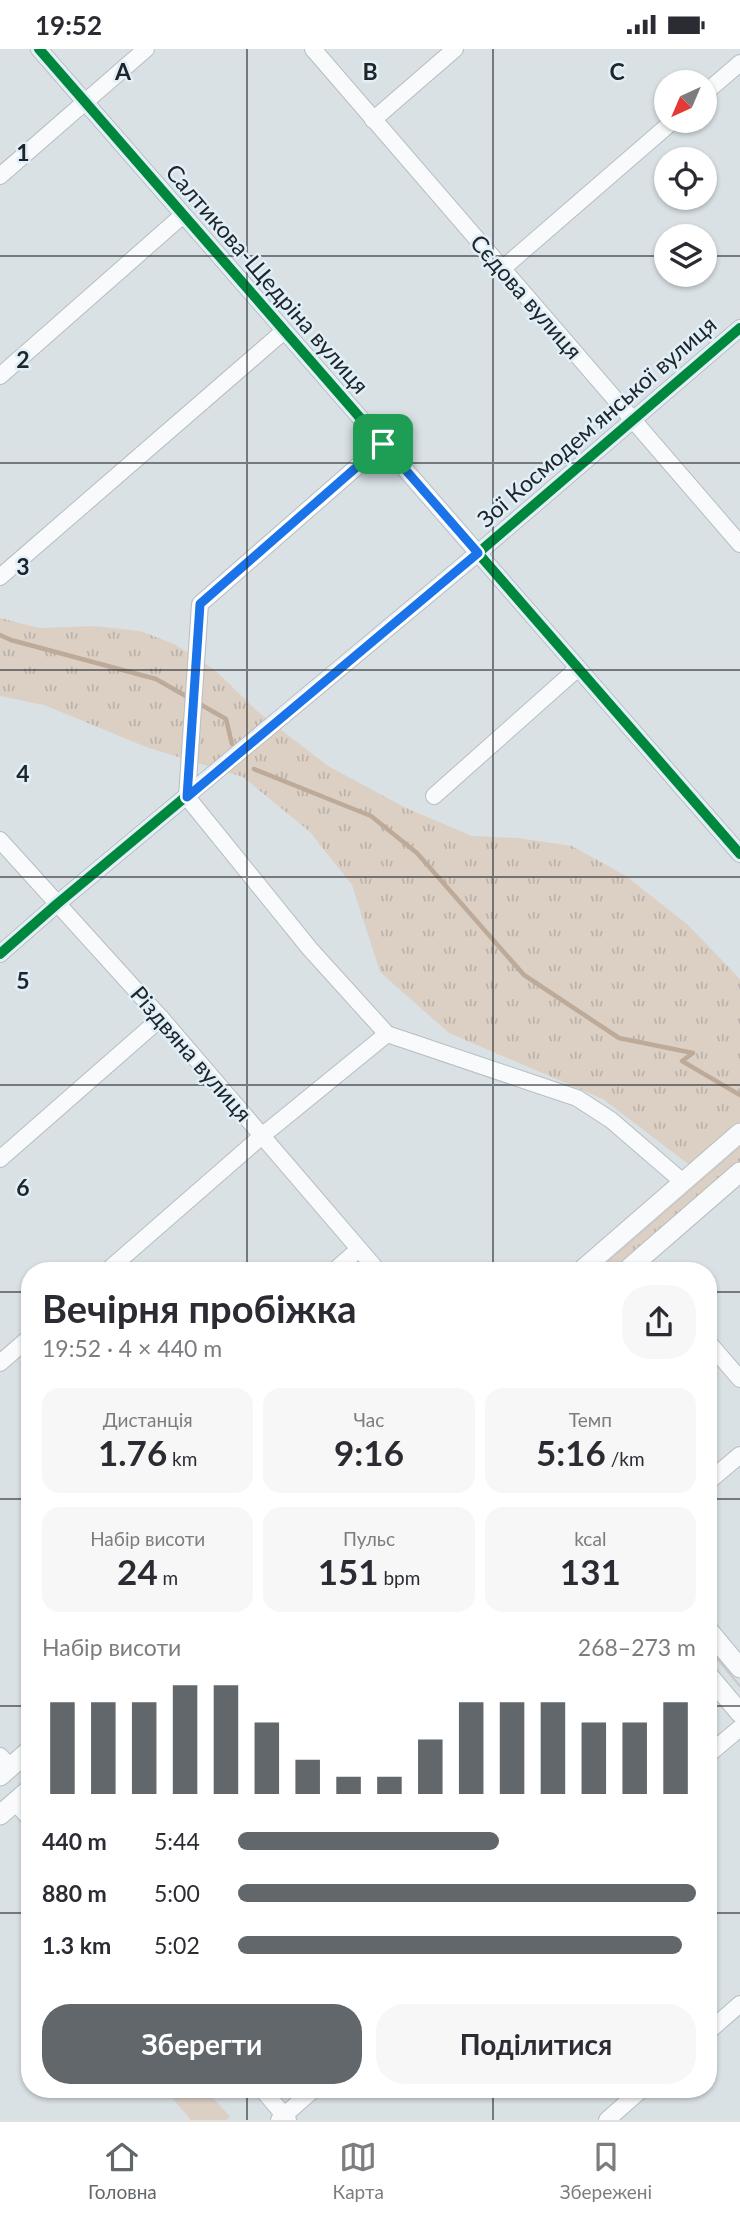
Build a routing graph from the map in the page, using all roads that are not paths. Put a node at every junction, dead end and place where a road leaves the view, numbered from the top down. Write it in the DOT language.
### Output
graph roads {
  1 [pos="39,49"];
  2 [pos="146,49"];
  3 [pos="313,49"];
  4 [pos="455,49"];
  5 [pos="740,63"];
  6 [pos="718,82"];
  7 [pos="84,102"];
  8 [pos="373,120"];
  9 [pos="659,133"];
  10 [pos="0,176"];
  11 [pos="183,215"];
  12 [pos="502,269"];
  13 [pos="740,328"];
  14 [pos="284,331"];
  15 [pos="0,376"];
  16 [pos="633,421"];
  17 [pos="383,444"];
  18 [pos="740,544"];
  19 [pos="478,553"];
  20 [pos="0,577"];
  21 [pos="578,668"];
  22 [pos="434,796"];
  23 [pos="187,797"];
  24 [pos="0,840"];
  25 [pos="740,854"];
  26 [pos="57,904"];
  27 [pos="0,954"];
  28 [pos="161,1018"];
  29 [pos="387,1034"];
  30 [pos="740,1133"];
  31 [pos="263,1135"];
  32 [pos="0,1159"];
  33 [pos="740,1172"];
  34 [pos="683,1182"];
  35 [pos="359,1249"];
  36 [pos="117,1262"];
  37 [pos="344,1262"];
  38 [pos="370,1262"];
  39 [pos="591,1262"];
  40 [pos="642,1262"];
  41 [pos="21,1345"];
  42 [pos="717,1352"];
  43 [pos="0,1363"];
  44 [pos="740,1379"];
  45 [pos="740,1455"];
  46 [pos="717,1474"];
  47 [pos="717,1641"];
  48 [pos="740,1668"];
  49 [pos="717,1686"];
  50 [pos="740,1713"];
  51 [pos="740,1728"];
  52 [pos="717,1747"];
  53 [pos="21,1755"];
  54 [pos="3,1766"];
  55 [pos="0,1785"];
  56 [pos="21,1789"];
  57 [pos="21,1793"];
  58 [pos="21,1797"];
  59 [pos="0,1815"];
  60 [pos="740,2004"];
  61 [pos="717,2024"];
  62 [pos="268,2098"];
  63 [pos="305,2098"];
  64 [pos="632,2098"];
  65 [pos="284,2118"];
  66 [pos="607,2120"];
  1 -- 7 [label="street, Салтикова-Щедріна вулиця"];
  2 -- 7 [label="street"];
  3 -- 8 [label="street, Сєдова вулиця"];
  4 -- 8 [label="street"];
  5 -- 6 [label="street"];
  7 -- 10 [label="street"];
  7 -- 11 [label="street, Салтикова-Щедріна вулиця"];
  8 -- 12 [label="street, Сєдова вулиця"];
  9 -- 12 [label="street"];
  11 -- 14 [label="street, Салтикова-Щедріна вулиця"];
  11 -- 15 [label="street"];
  12 -- 16 [label="street, Сєдова вулиця"];
  13 -- 16 [label="street, Зої Космодем’янської вулиця"];
  14 -- 17 [label="street, Салтикова-Щедріна вулиця"];
  14 -- 20 [label="street"];
  16 -- 18 [label="street, Сєдова вулиця"];
  16 -- 19 [label="street, Зої Космодем’янської вулиця"];
  17 -- 19 [label="street, Салтикова-Щедріна вулиця"];
  17 -- 23 [label="street"];
  19 -- 21 [label="street, Салтикова-Щедріна вулиця"];
  19 -- 23 [label="street, Зої Космодем’янської вулиця"];
  21 -- 22 [label="street"];
  21 -- 25 [label="street, Салтикова-Щедріна вулиця"];
  23 -- 26 [label="street, Зої Космодем’янської вулиця"];
  23 -- 29 [label="street"];
  24 -- 26 [label="street, Різдвяна вулиця"];
  26 -- 27 [label="street, Зої Космодем’янської вулиця"];
  26 -- 28 [label="street, Різдвяна вулиця"];
  28 -- 31 [label="street, Різдвяна вулиця"];
  28 -- 32 [label="street"];
  29 -- 31 [label="street"];
  29 -- 34 [label="street"];
  30 -- 34 [label="street"];
  31 -- 35 [label="street, Різдвяна вулиця"];
  31 -- 36 [label="street"];
  33 -- 40 [label="street"];
  34 -- 39 [label="street"];
  35 -- 37 [label="street"];
  35 -- 38 [label="street, Різдвяна вулиця"];
  41 -- 43 [label="street"];
  42 -- 44 [label="street"];
  45 -- 46 [label="street"];
  47 -- 48 [label="street"];
  49 -- 50 [label="street"];
  51 -- 52 [label="street"];
  53 -- 54 [label="street"];
  54 -- 56 [label="street"];
  55 -- 57 [label="street"];
  58 -- 59 [label="street"];
  60 -- 61 [label="street"];
  62 -- 65 [label="street"];
  63 -- 65 [label="street"];
  64 -- 66 [label="street"];
}
